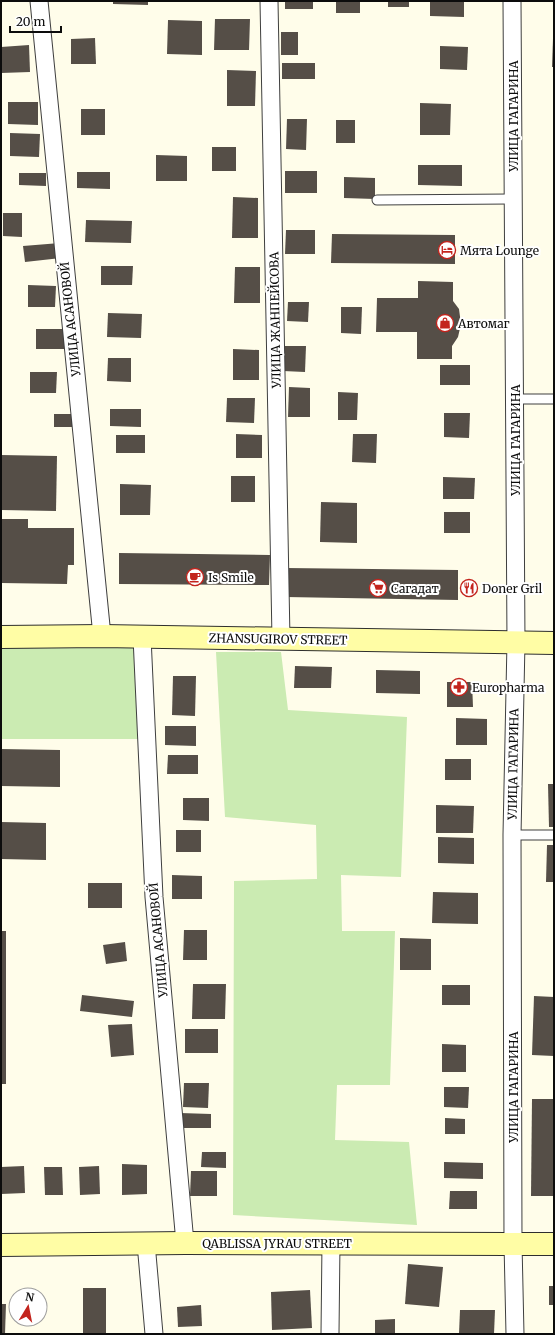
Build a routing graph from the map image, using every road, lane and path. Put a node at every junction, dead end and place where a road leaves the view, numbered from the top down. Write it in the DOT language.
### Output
graph roads {
  1 [pos="39,1"];
  2 [pos="268,1"];
  3 [pos="512,1"];
  4 [pos="514,199"];
  5 [pos="377,200"];
  6 [pos="515,398"];
  7 [pos="554,399"];
  8 [pos="102,636"];
  9 [pos="1,637"];
  10 [pos="142,637"];
  11 [pos="281,639"];
  12 [pos="516,642"];
  13 [pos="554,643"];
  14 [pos="512,835"];
  15 [pos="554,835"];
  16 [pos="185,1242"];
  17 [pos="146,1243"];
  18 [pos="331,1243"];
  19 [pos="513,1243"];
  20 [pos="554,1244"];
  21 [pos="1,1245"];
  22 [pos="154,1334"];
  23 [pos="330,1334"];
  24 [pos="515,1334"];
  1 -- 8 [label="street, УЛИЦА АСАНОВОЙ"];
  2 -- 11 [label="street, УЛИЦА ЖАНПЕЙСОВА"];
  3 -- 4 [label="street, УЛИЦА ГАГАРИНА"];
  4 -- 5 [label="lane"];
  4 -- 6 [label="street, УЛИЦА ГАГАРИНА"];
  6 -- 7 [label="lane"];
  6 -- 12 [label="street, УЛИЦА ГАГАРИНА"];
  8 -- 9 [label="main road, ZHANSUGIROV STREET"];
  8 -- 10 [label="main road, ZHANSUGIROV STREET"];
  10 -- 11 [label="main road, ZHANSUGIROV STREET"];
  10 -- 16 [label="street, УЛИЦА АСАНОВОЙ"];
  11 -- 12 [label="main road, ZHANSUGIROV STREET"];
  12 -- 13 [label="main road, ZHANSUGIROV STREET"];
  12 -- 14 [label="street, УЛИЦА ГАГАРИНА"];
  14 -- 15 [label="lane"];
  14 -- 19 [label="street, УЛИЦА ГАГАРИНА"];
  16 -- 17 [label="main road, QABLISSA JYRAU STREET"];
  16 -- 18 [label="main road, QABLISSA JYRAU STREET"];
  17 -- 21 [label="main road, QABLISSA JYRAU STREET"];
  17 -- 22 [label="street"];
  18 -- 19 [label="main road, QABLISSA JYRAU STREET"];
  18 -- 23 [label="street"];
  19 -- 20 [label="main road, QABLISSA JYRAU STREET"];
  19 -- 24 [label="street, УЛИЦА ГАГАРИНА"];
}
